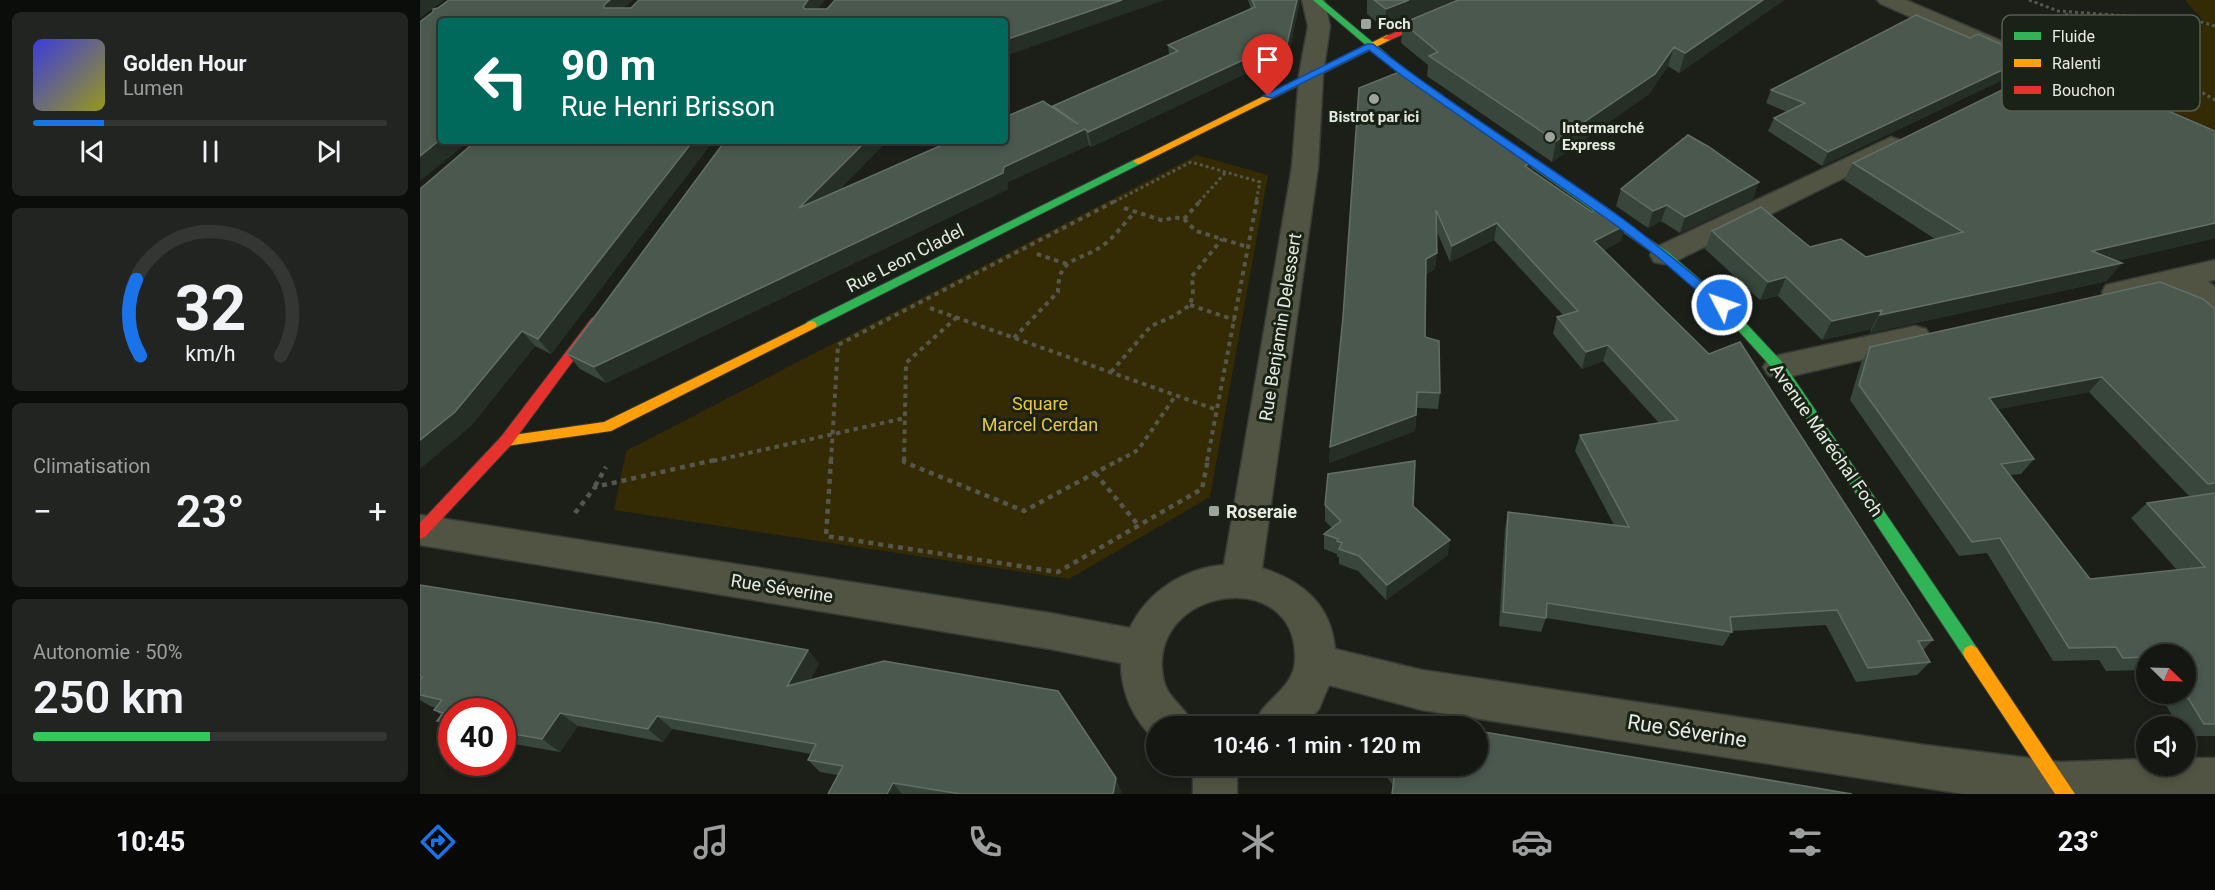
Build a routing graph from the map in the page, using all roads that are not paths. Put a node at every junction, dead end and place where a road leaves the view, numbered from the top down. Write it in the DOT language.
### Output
graph roads {
  1 [pos="1312,0"];
  2 [pos="1317,0"];
  3 [pos="1478,0"];
  4 [pos="1888,0"];
  5 [pos="1370,46"];
  6 [pos="2002,49"];
  7 [pos="1311,75"];
  8 [pos="1451,106"];
  9 [pos="1481,126"];
  10 [pos="1916,133"];
  11 [pos="1664,255"];
  12 [pos="2215,270"];
  13 [pos="2184,277"];
  14 [pos="2091,298"];
  15 [pos="2215,303"];
  16 [pos="604,309"];
  17 [pos="1938,332"];
  18 [pos="1779,367"];
  19 [pos="506,441"];
  20 [pos="421,531"];
  21 [pos="1240,579"];
  22 [pos="1142,649"];
  23 [pos="1317,663"];
  24 [pos="1161,716"];
  25 [pos="1289,716"];
  26 [pos="1215,776"];
  27 [pos="2215,780"];
  28 [pos="2063,789"];
  29 [pos="1215,794"];
  1 -- 7 [label="street"];
  2 -- 5 [label="street"];
  3 -- 5 [label="street, Rue Leon Cladel"];
  4 -- 6 [label="street"];
  5 -- 7 [label="street, Rue Leon Cladel"];
  5 -- 8 [label="street"];
  7 -- 19 [label="street, Rue Leon Cladel"];
  7 -- 21 [label="street, Rue Benjamin Delessert"];
  9 -- 11 [label="street, Avenue Maréchal Foch"];
  10 -- 11 [label="street"];
  11 -- 18 [label="street, Avenue Maréchal Foch"];
  12 -- 13 [label="street"];
  13 -- 14 [label="street"];
  13 -- 15 [label="street"];
  16 -- 19 [label="street"];
  17 -- 18 [label="street"];
  18 -- 28 [label="street, Avenue Maréchal Foch"];
  19 -- 20 [label="street"];
  20 -- 22 [label="street, Rue Séverine"];
  21 -- 22 [label="street"];
  21 -- 23 [label="street"];
  22 -- 24 [label="street"];
  23 -- 25 [label="street"];
  23 -- 28 [label="street, Rue Séverine"];
  26 -- 29 [label="street"];
  27 -- 28 [label="street, Rue Séverine"];
}
